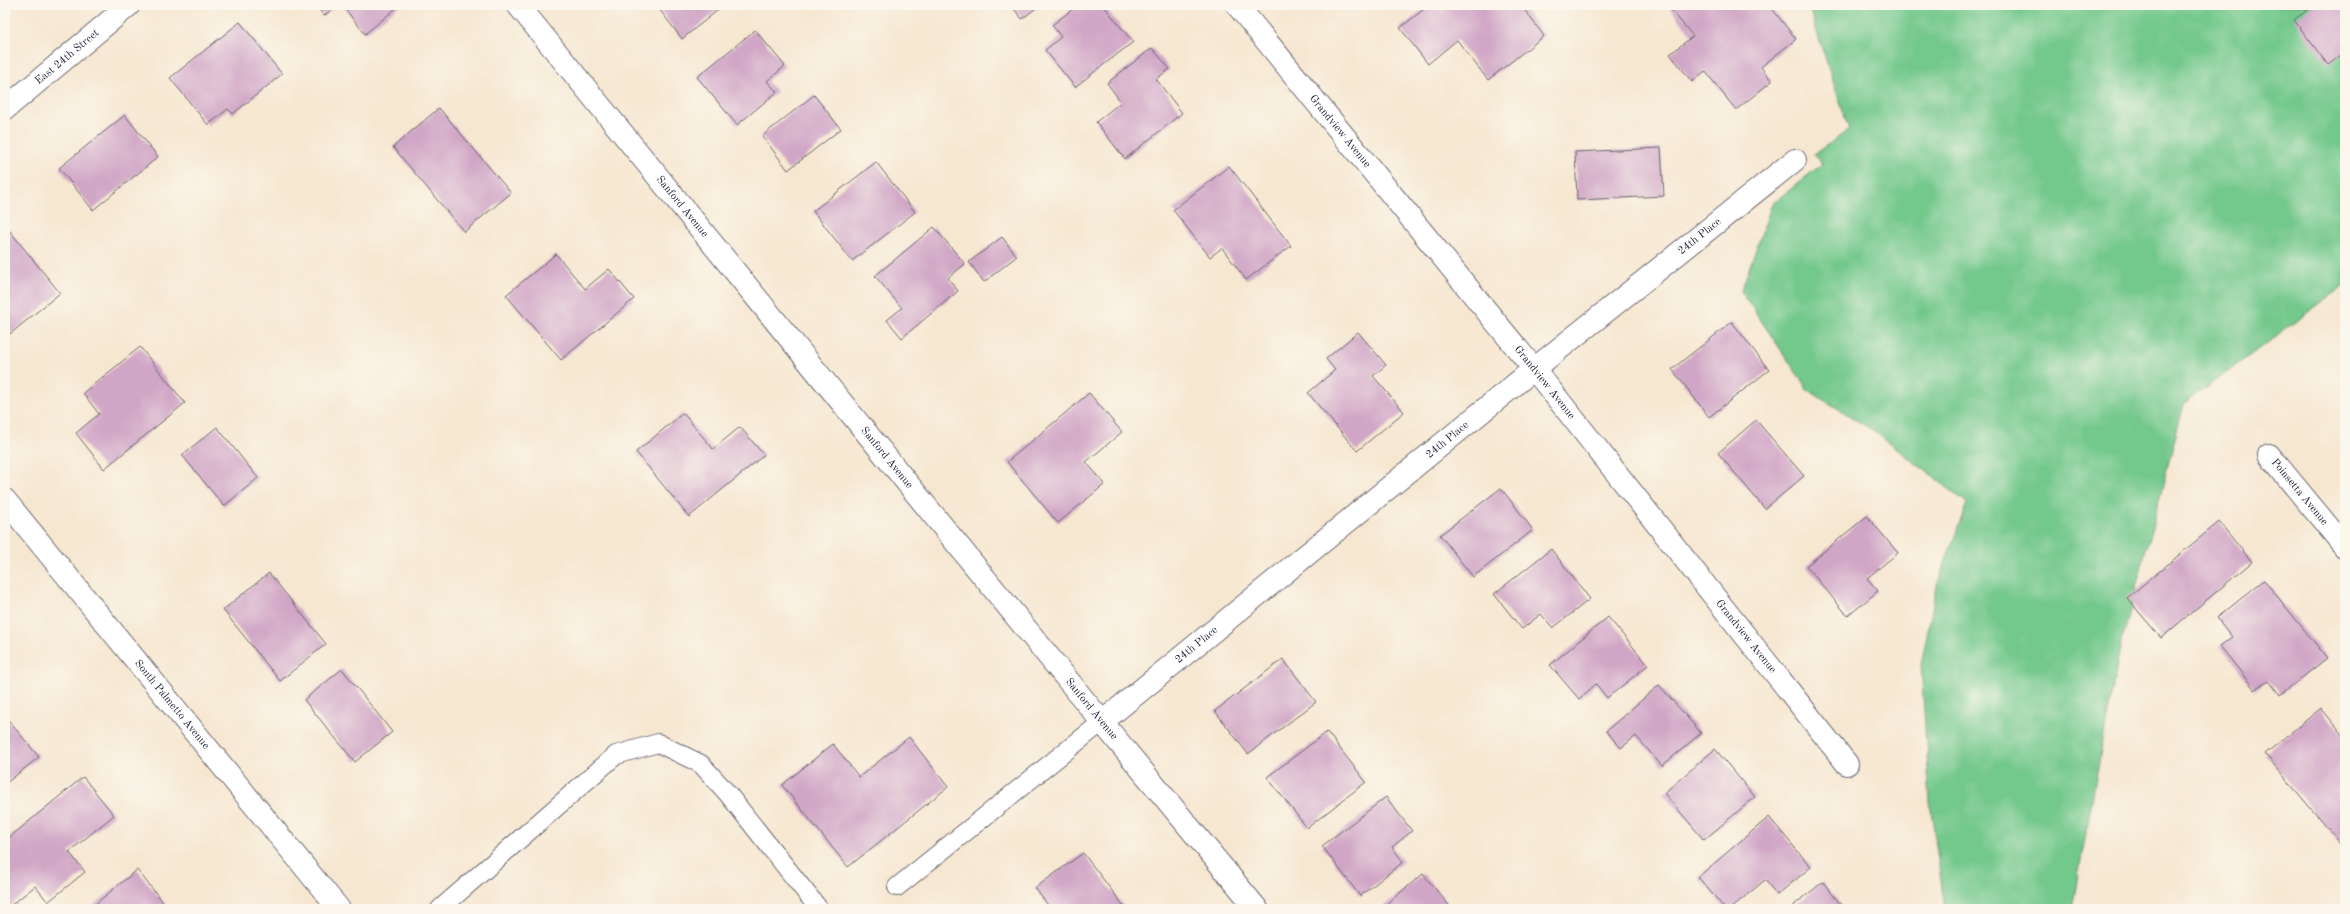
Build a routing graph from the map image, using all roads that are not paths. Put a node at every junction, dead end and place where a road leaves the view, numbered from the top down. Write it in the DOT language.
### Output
graph roads {
  1 [pos="129,5"];
  2 [pos="518,5"];
  3 [pos="1237,5"];
  4 [pos="5,108"];
  5 [pos="1796,160"];
  6 [pos="1534,369"];
  7 [pos="2269,455"];
  8 [pos="5,500"];
  9 [pos="2345,547"];
  10 [pos="1102,722"];
  11 [pos="1847,764"];
  12 [pos="897,888"];
  13 [pos="1254,908"];
  14 [pos="339,909"];
  15 [pos="440,909"];
  16 [pos="819,909"];
  1 -- 4 [label="street, East 24th Street"];
  2 -- 10 [label="street, Sanford Avenue"];
  3 -- 6 [label="street, Grandview Avenue"];
  5 -- 6 [label="street, 24th Place"];
  6 -- 10 [label="street, 24th Place"];
  6 -- 11 [label="street, Grandview Avenue"];
  7 -- 9 [label="street, Poinsetta Avenue"];
  8 -- 14 [label="street, South Palmetto Avenue"];
  10 -- 12 [label="lane"];
  10 -- 13 [label="street, Sanford Avenue"];
  15 -- 16 [label="lane"];
}
